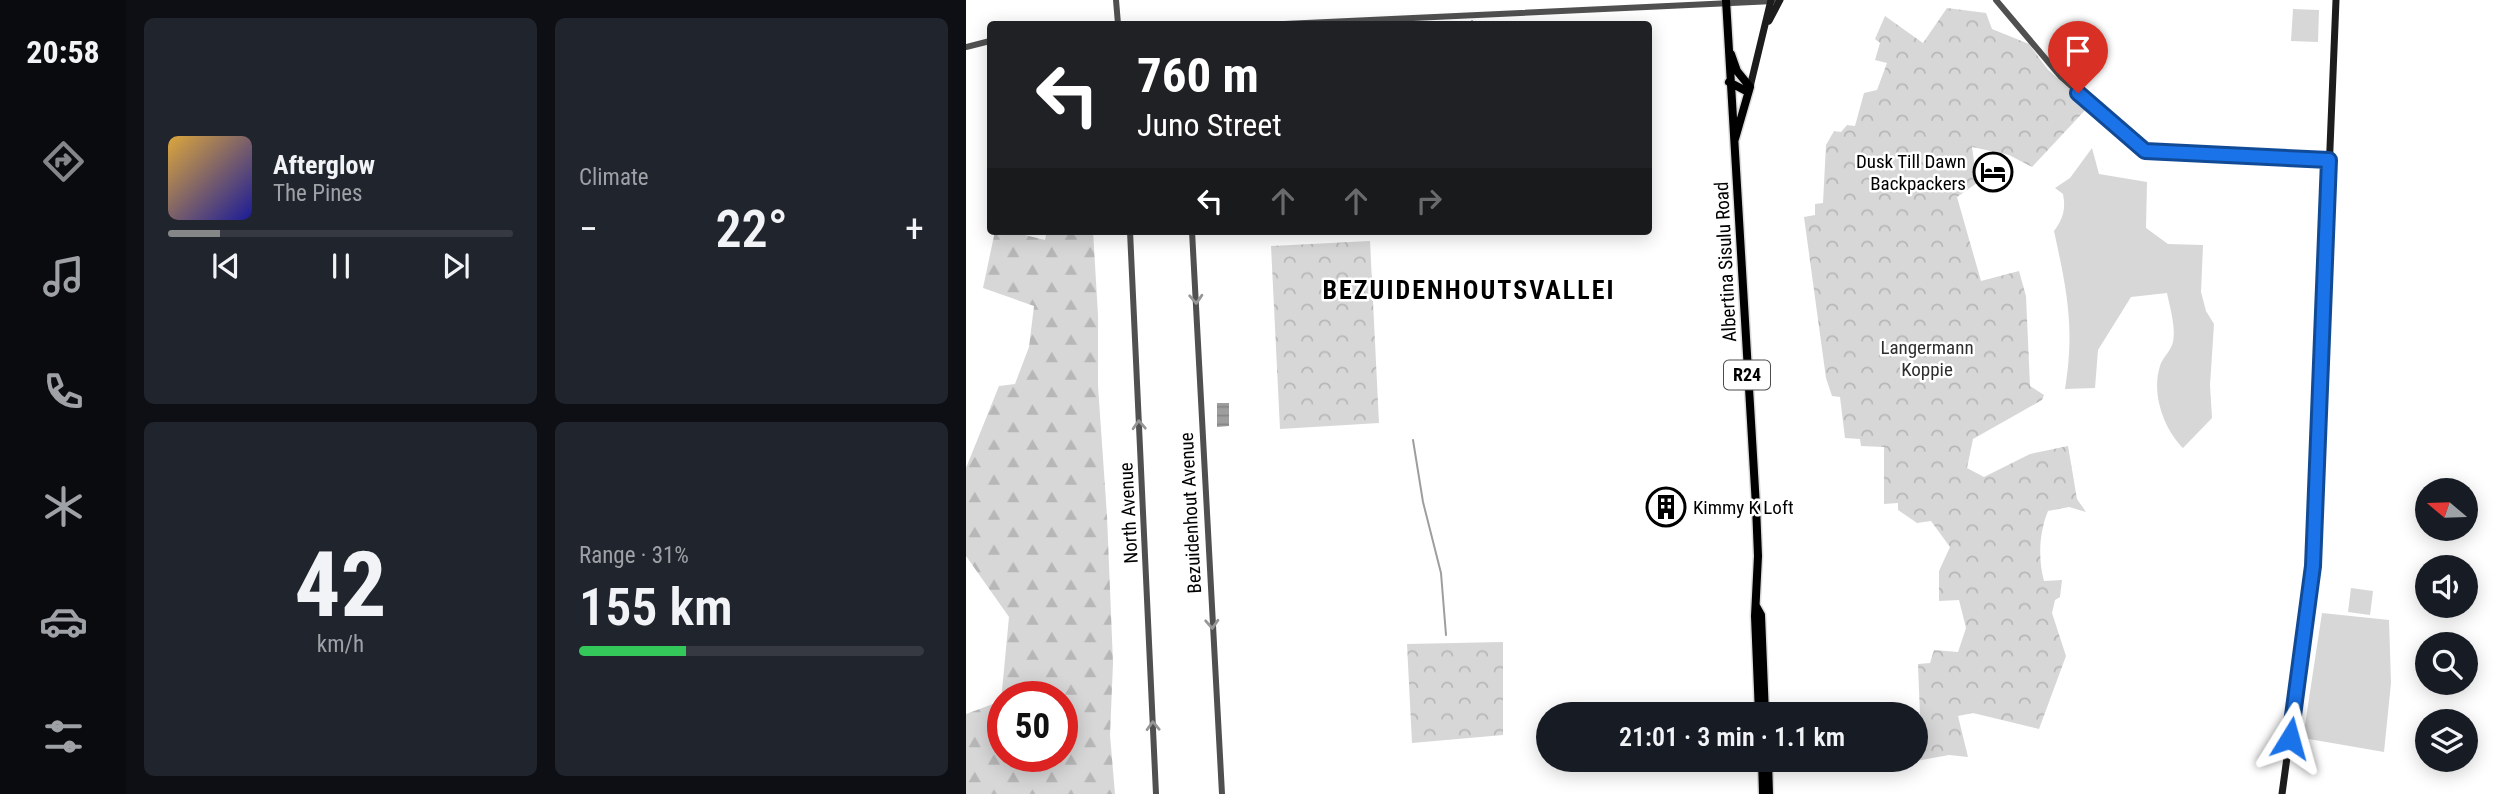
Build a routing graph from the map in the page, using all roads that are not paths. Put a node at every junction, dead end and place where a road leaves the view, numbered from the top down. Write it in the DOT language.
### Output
graph roads {
  1 [pos="1116,0"];
  2 [pos="1771,0"];
  3 [pos="1780,0"];
  4 [pos="1996,0"];
  5 [pos="2336,0"];
  6 [pos="1726,2"];
  7 [pos="1118,21"];
  8 [pos="1344,21"];
  9 [pos="1765,31"];
  10 [pos="987,42"];
  11 [pos="1728,46"];
  12 [pos="966,47"];
  13 [pos="1729,82"];
  14 [pos="1749,89"];
  15 [pos="1733,145"];
  16 [pos="2329,160"];
  17 [pos="1130,235"];
  18 [pos="1192,235"];
  19 [pos="1756,606"];
  20 [pos="1759,702"];
  21 [pos="1765,702"];
  22 [pos="1762,772"];
  23 [pos="1768,772"];
  24 [pos="1156,794"];
  25 [pos="1222,794"];
  26 [pos="1763,794"];
  27 [pos="1769,794"];
  28 [pos="2282,794"];
  1 -- 7 [label="street"];
  2 -- 3 [label="street"];
  2 -- 6 [label="street"];
  2 -- 9 [label="main road"];
  3 -- 9 [label="main road"];
  4 -- 16 [label="street"];
  5 -- 16 [label="main road"];
  6 -- 8 [label="street"];
  6 -- 11 [label="main road, Albertina Sisulu Road / R24"];
  9 -- 14 [label="main road"];
  10 -- 12 [label="street"];
  11 -- 13 [label="main road, Albertina Sisulu Road / R24"];
  11 -- 14 [label="main road, R24"];
  13 -- 14 [label="main road"];
  13 -- 15 [label="main road, Albertina Sisulu Road / R24"];
  14 -- 15 [label="main road, R24"];
  15 -- 19 [label="main road, Albertina Sisulu Road / R24"];
  16 -- 28 [label="main road"];
  24 -- 17 [label="street, North Avenue, one-way"];
  18 -- 25 [label="street, Bezuidenhout Avenue, one-way"];
  19 -- 20 [label="main road, Albertina Sisulu Road / R24"];
  19 -- 21 [label="main road, Albertina Sisulu Road / R24"];
  22 -- 26 [label="main road"];
  23 -- 27 [label="main road"];
}
